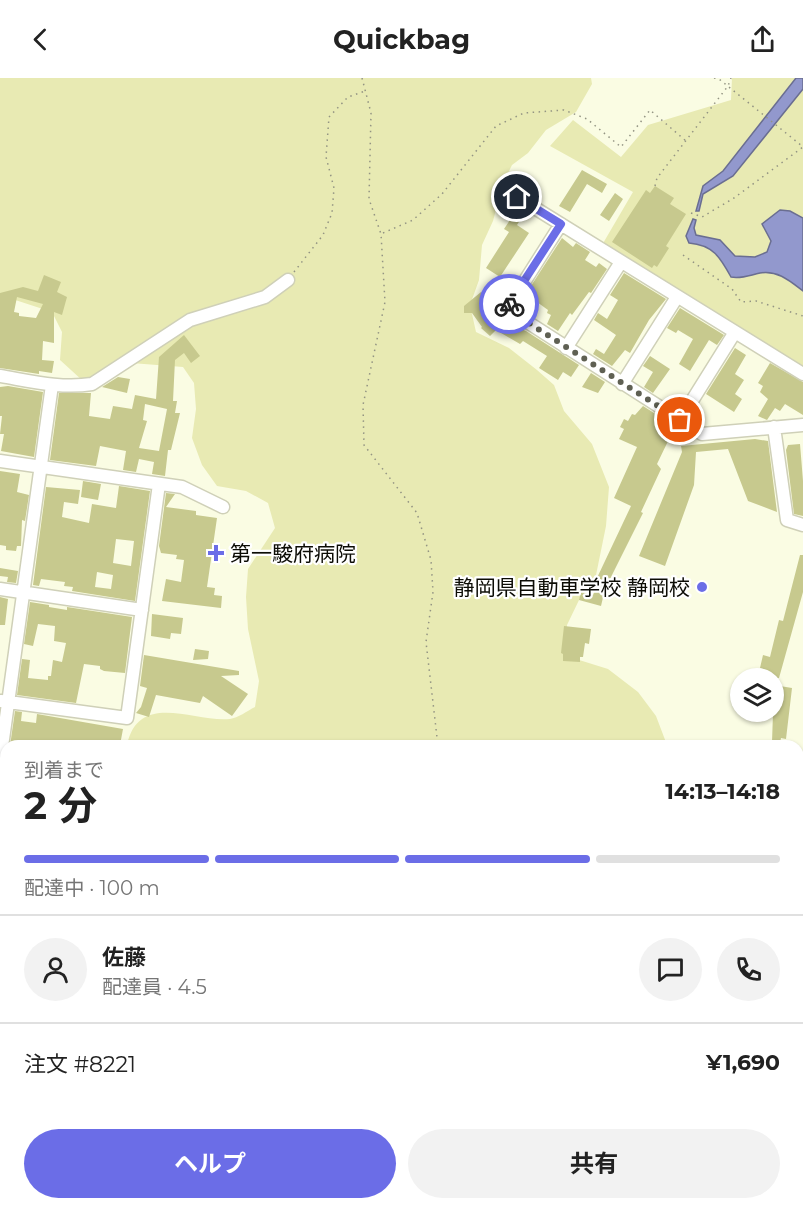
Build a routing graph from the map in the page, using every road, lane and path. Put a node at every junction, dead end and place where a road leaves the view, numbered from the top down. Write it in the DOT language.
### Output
graph roads {
  1 [pos="362,78"];
  2 [pos="714,78"];
  3 [pos="731,78"];
  4 [pos="728,86"];
  5 [pos="366,91"];
  6 [pos="803,139"];
  7 [pos="686,141"];
  8 [pos="799,143"];
  9 [pos="803,147"];
  10 [pos="656,186"];
  11 [pos="517,197"];
  12 [pos="691,213"];
  13 [pos="561,224"];
  14 [pos="381,234"];
  15 [pos="683,255"];
  16 [pos="621,262"];
  17 [pos="288,280"];
  18 [pos="677,297"];
  19 [pos="803,316"];
  20 [pos="735,332"];
  21 [pos="566,348"];
  22 [pos="803,374"];
  23 [pos="0,376"];
  24 [pos="622,384"];
  25 [pos="52,385"];
  26 [pos="680,420"];
  27 [pos="803,425"];
  28 [pos="774,428"];
  29 [pos="0,461"];
  30 [pos="40,466"];
  31 [pos="159,484"];
  32 [pos="223,507"];
  33 [pos="803,525"];
  34 [pos="0,589"];
  35 [pos="22,593"];
  36 [pos="142,610"];
  37 [pos="4,701"];
  38 [pos="1,740"];
  39 [pos="437,740"];
  1 -- 5 [label="path"];
  2 -- 4 [label="path"];
  3 -- 4 [label="path"];
  4 -- 7 [label="path"];
  4 -- 8 [label="path"];
  5 -- 14 [label="path"];
  5 -- 17 [label="path"];
  6 -- 8 [label="path"];
  7 -- 10 [label="path"];
  7 -- 14 [label="path"];
  8 -- 9 [label="path"];
  9 -- 12 [label="path"];
  11 -- 13 [label="street"];
  13 -- 16 [label="street"];
  13 -- 21 [label="street"];
  14 -- 39 [label="path"];
  15 -- 19 [label="path"];
  16 -- 18 [label="street"];
  16 -- 21 [label="street"];
  17 -- 25 [label="street"];
  18 -- 20 [label="street"];
  18 -- 24 [label="street"];
  20 -- 22 [label="street"];
  20 -- 26 [label="street"];
  21 -- 24 [label="street"];
  23 -- 25 [label="street"];
  24 -- 26 [label="street"];
  25 -- 30 [label="street"];
  26 -- 28 [label="street"];
  27 -- 28 [label="street"];
  28 -- 33 [label="street"];
  29 -- 30 [label="street"];
  30 -- 31 [label="street"];
  30 -- 35 [label="street"];
  31 -- 32 [label="street"];
  31 -- 36 [label="street"];
  34 -- 35 [label="street"];
  35 -- 36 [label="street"];
  35 -- 37 [label="street"];
  36 -- 37 [label="street"];
  37 -- 38 [label="street"];
}
